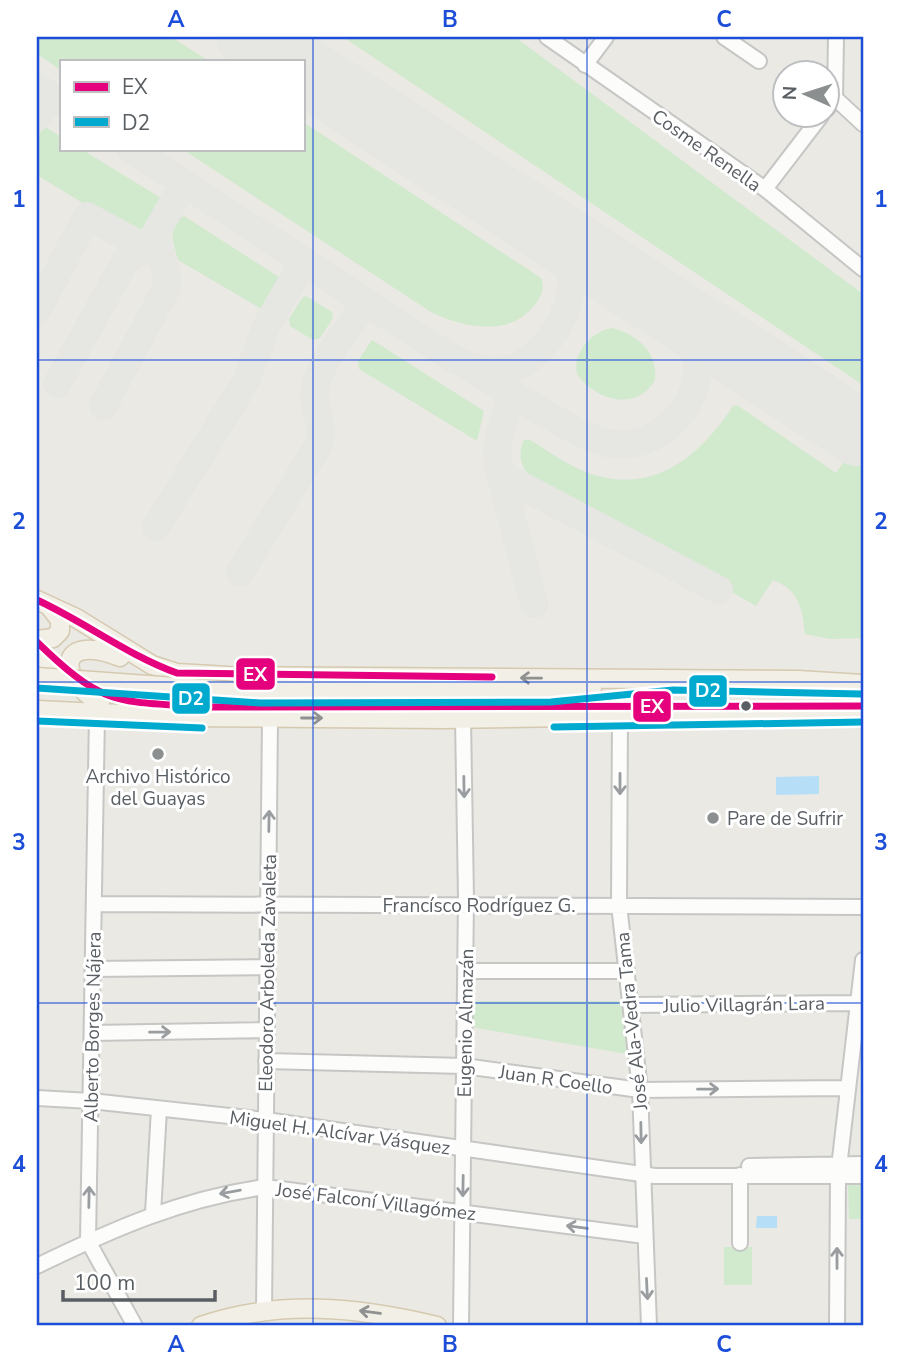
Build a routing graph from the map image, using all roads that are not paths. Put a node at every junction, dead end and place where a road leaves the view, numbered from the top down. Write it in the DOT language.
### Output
graph roads {
  1 [pos="547,37"];
  2 [pos="606,37"];
  3 [pos="724,37"];
  4 [pos="836,37"];
  5 [pos="834,60"];
  6 [pos="759,61"];
  7 [pos="585,65"];
  8 [pos="841,110"];
  9 [pos="863,124"];
  10 [pos="810,130"];
  11 [pos="765,190"];
  12 [pos="863,269"];
  13 [pos="43,603"];
  14 [pos="37,640"];
  15 [pos="37,652"];
  16 [pos="177,673"];
  17 [pos="336,676"];
  18 [pos="37,677"];
  19 [pos="672,679"];
  20 [pos="863,679"];
  21 [pos="819,680"];
  22 [pos="863,684"];
  23 [pos="387,693"];
  24 [pos="98,709"];
  25 [pos="37,710"];
  26 [pos="863,715"];
  27 [pos="620,716"];
  28 [pos="270,718"];
  29 [pos="463,719"];
  30 [pos="94,904"];
  31 [pos="268,905"];
  32 [pos="619,905"];
  33 [pos="466,906"];
  34 [pos="863,906"];
  35 [pos="863,960"];
  36 [pos="267,967"];
  37 [pos="93,969"];
  38 [pos="466,971"];
  39 [pos="627,971"];
  40 [pos="857,1003"];
  41 [pos="631,1006"];
  42 [pos="267,1030"];
  43 [pos="92,1034"];
  44 [pos="266,1061"];
  45 [pos="464,1066"];
  46 [pos="847,1088"];
  47 [pos="640,1090"];
  48 [pos="37,1098"];
  49 [pos="91,1101"];
  50 [pos="159,1109"];
  51 [pos="266,1120"];
  52 [pos="463,1149"];
  53 [pos="863,1164"];
  54 [pos="838,1170"];
  55 [pos="642,1172"];
  56 [pos="740,1175"];
  57 [pos="863,1176"];
  58 [pos="265,1187"];
  59 [pos="463,1212"];
  60 [pos="153,1213"];
  61 [pos="645,1237"];
  62 [pos="88,1241"];
  63 [pos="740,1243"];
  64 [pos="37,1266"];
  65 [pos="264,1311"];
  66 [pos="135,1326"];
  67 [pos="201,1326"];
  68 [pos="437,1326"];
  69 [pos="461,1326"];
  70 [pos="649,1326"];
  71 [pos="837,1326"];
  1 -- 7 [label="street, Cosme Renella"];
  2 -- 7 [label="street"];
  3 -- 6 [label="street"];
  4 -- 5 [label="street"];
  7 -- 11 [label="street, Cosme Renella"];
  8 -- 9 [label="street"];
  10 -- 11 [label="street"];
  11 -- 12 [label="street, Cosme Renella"];
  13 -- 14 [label="main road"];
  13 -- 16 [label="main road"];
  15 -- 24 [label="main road"];
  16 -- 17 [label="main road"];
  16 -- 24 [label="main road"];
  19 -- 17 [label="main road, one-way"];
  17 -- 23 [label="main road"];
  18 -- 23 [label="main road, bridge"];
  19 -- 21 [label="main road"];
  19 -- 23 [label="main road"];
  20 -- 21 [label="main road"];
  21 -- 22 [label="main road"];
  24 -- 25 [label="main road"];
  24 -- 28 [label="main road"];
  24 -- 30 [label="street, Alberto Borges Nájera"];
  26 -- 27 [label="main road"];
  27 -- 29 [label="main road"];
  27 -- 32 [label="street, José Ala-Vedra Tama, one-way"];
  28 -- 29 [label="main road, one-way"];
  31 -- 28 [label="street, Eleodoro Arboleda Zavaleta, one-way"];
  29 -- 33 [label="street, Eugenio Almazán, one-way"];
  30 -- 31 [label="street, Francísco Rodríguez G."];
  30 -- 37 [label="street, Alberto Borges Nájera"];
  31 -- 33 [label="street, Francísco Rodríguez G."];
  31 -- 36 [label="street, Eleodoro Arboleda Zavaleta"];
  32 -- 33 [label="street, Francísco Rodríguez G."];
  32 -- 34 [label="street, Francísco Rodríguez G."];
  32 -- 39 [label="street, José Ala-Vedra Tama"];
  33 -- 38 [label="street, Eugenio Almazán"];
  35 -- 40 [label="street"];
  36 -- 37 [label="street"];
  36 -- 42 [label="street, Eleodoro Arboleda Zavaleta"];
  37 -- 43 [label="street, Alberto Borges Nájera"];
  38 -- 39 [label="street"];
  38 -- 45 [label="street, Eugenio Almazán"];
  39 -- 41 [label="street, José Ala-Vedra Tama"];
  40 -- 41 [label="street, Julio Villagrán Lara"];
  40 -- 46 [label="street"];
  41 -- 47 [label="street, José Ala-Vedra Tama"];
  43 -- 42 [label="street, one-way"];
  42 -- 44 [label="street, Eleodoro Arboleda Zavaleta"];
  43 -- 49 [label="street, Alberto Borges Nájera"];
  44 -- 45 [label="street, Juan R Coello"];
  44 -- 51 [label="street, Eleodoro Arboleda Zavaleta"];
  45 -- 47 [label="street, Juan R Coello"];
  45 -- 52 [label="street, Eugenio Almazán"];
  47 -- 46 [label="street, Juan R Coello, one-way"];
  46 -- 54 [label="street"];
  47 -- 55 [label="street, José Ala-Vedra Tama, one-way"];
  48 -- 49 [label="street, Miguel H. Alcívar Vásquez"];
  49 -- 50 [label="street, Miguel H. Alcívar Vásquez"];
  62 -- 49 [label="street, Alberto Borges Nájera, one-way"];
  50 -- 51 [label="street, Miguel H. Alcívar Vásquez"];
  50 -- 60 [label="street"];
  51 -- 52 [label="street, Miguel H. Alcívar Vásquez"];
  51 -- 58 [label="street, Eleodoro Arboleda Zavaleta"];
  52 -- 55 [label="street, Miguel H. Alcívar Vásquez"];
  52 -- 59 [label="street, Eugenio Almazán, one-way"];
  53 -- 54 [label="street, Miguel H. Alcívar Vásquez"];
  54 -- 55 [label="street, Miguel H. Alcívar Vásquez"];
  54 -- 56 [label="street, Miguel H. Alcívar Vásquez"];
  54 -- 57 [label="street, Miguel H. Alcívar Vásquez"];
  71 -- 54 [label="street, one-way"];
  55 -- 56 [label="street, Miguel H. Alcívar Vásquez"];
  55 -- 61 [label="street, José Ala-Vedra Tama"];
  56 -- 63 [label="street"];
  58 -- 59 [label="street, José Falconí Villagómez"];
  58 -- 60 [label="street, José Falconí Villagómez, one-way"];
  58 -- 65 [label="street, Eleodoro Arboleda Zavaleta"];
  61 -- 59 [label="street, José Falconí Villagómez, one-way"];
  59 -- 69 [label="street, Eugenio Almazán"];
  60 -- 62 [label="street, José Falconí Villagómez"];
  61 -- 70 [label="street, José Ala-Vedra Tama, one-way"];
  62 -- 64 [label="street, José Falconí Villagómez"];
  62 -- 66 [label="street"];
  65 -- 67 [label="main road"];
  68 -- 65 [label="main road, one-way"];
}
